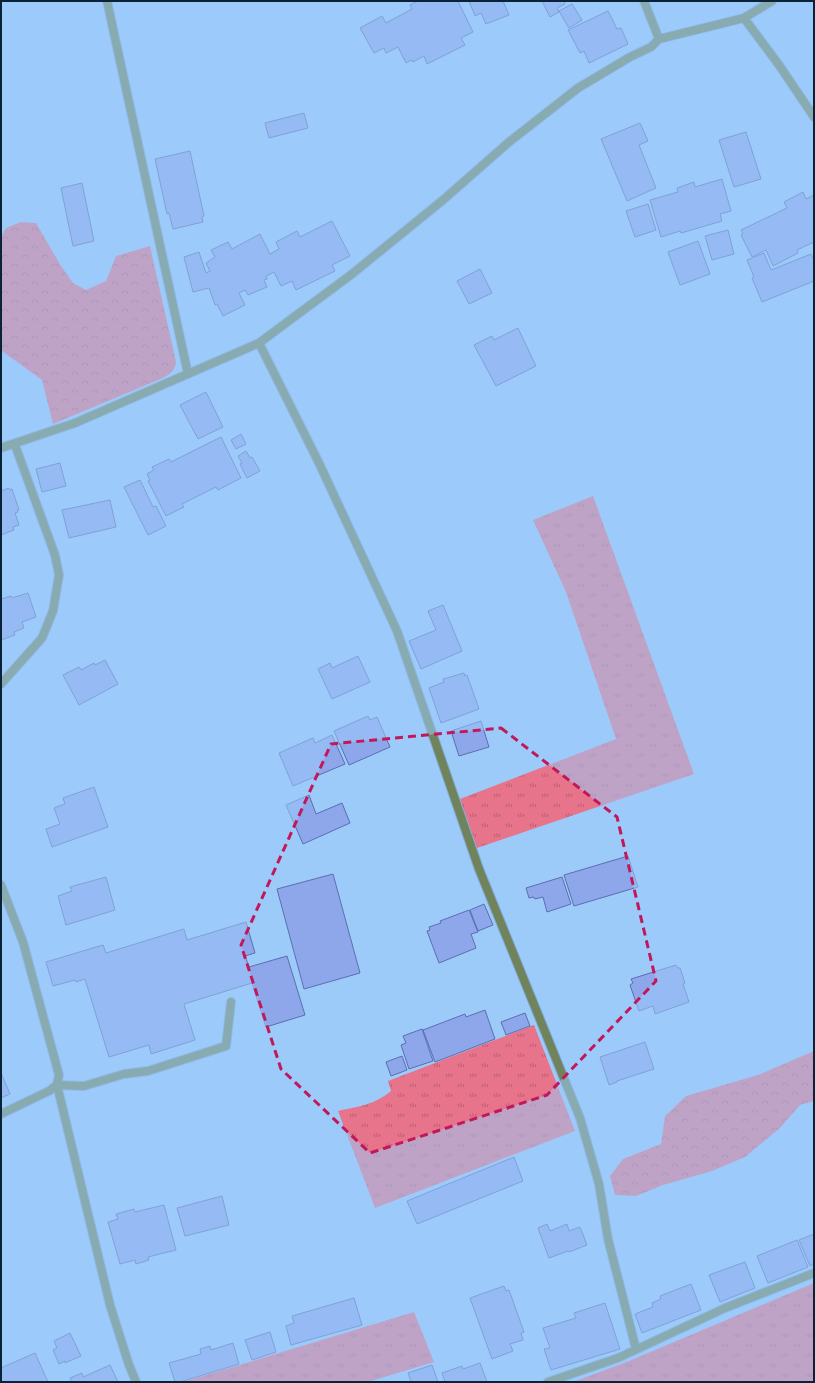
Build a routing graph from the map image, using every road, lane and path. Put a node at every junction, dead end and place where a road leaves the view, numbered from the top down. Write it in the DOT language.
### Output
graph roads {
  1 [pos="107,1"];
  2 [pos="644,1"];
  3 [pos="772,1"];
  4 [pos="744,18"];
  5 [pos="659,39"];
  6 [pos="814,118"];
  7 [pos="259,343"];
  8 [pos="188,374"];
  9 [pos="14,444"];
  10 [pos="1,448"];
  11 [pos="1,684"];
  12 [pos="1,885"];
  13 [pos="231,1002"];
  14 [pos="57,1085"];
  15 [pos="1,1114"];
  16 [pos="814,1273"];
  17 [pos="636,1349"];
  18 [pos="136,1382"];
  19 [pos="548,1382"];
  1 -- 8 [label="street"];
  2 -- 5 [label="street"];
  3 -- 4 [label="street"];
  4 -- 5 [label="street"];
  4 -- 6 [label="street"];
  5 -- 7 [label="street"];
  7 -- 8 [label="street"];
  7 -- 17 [label="street"];
  8 -- 9 [label="street"];
  9 -- 10 [label="street"];
  9 -- 11 [label="street"];
  12 -- 14 [label="street"];
  13 -- 14 [label="street"];
  14 -- 15 [label="street"];
  14 -- 18 [label="street"];
  16 -- 17 [label="street"];
  17 -- 19 [label="street"];
}
